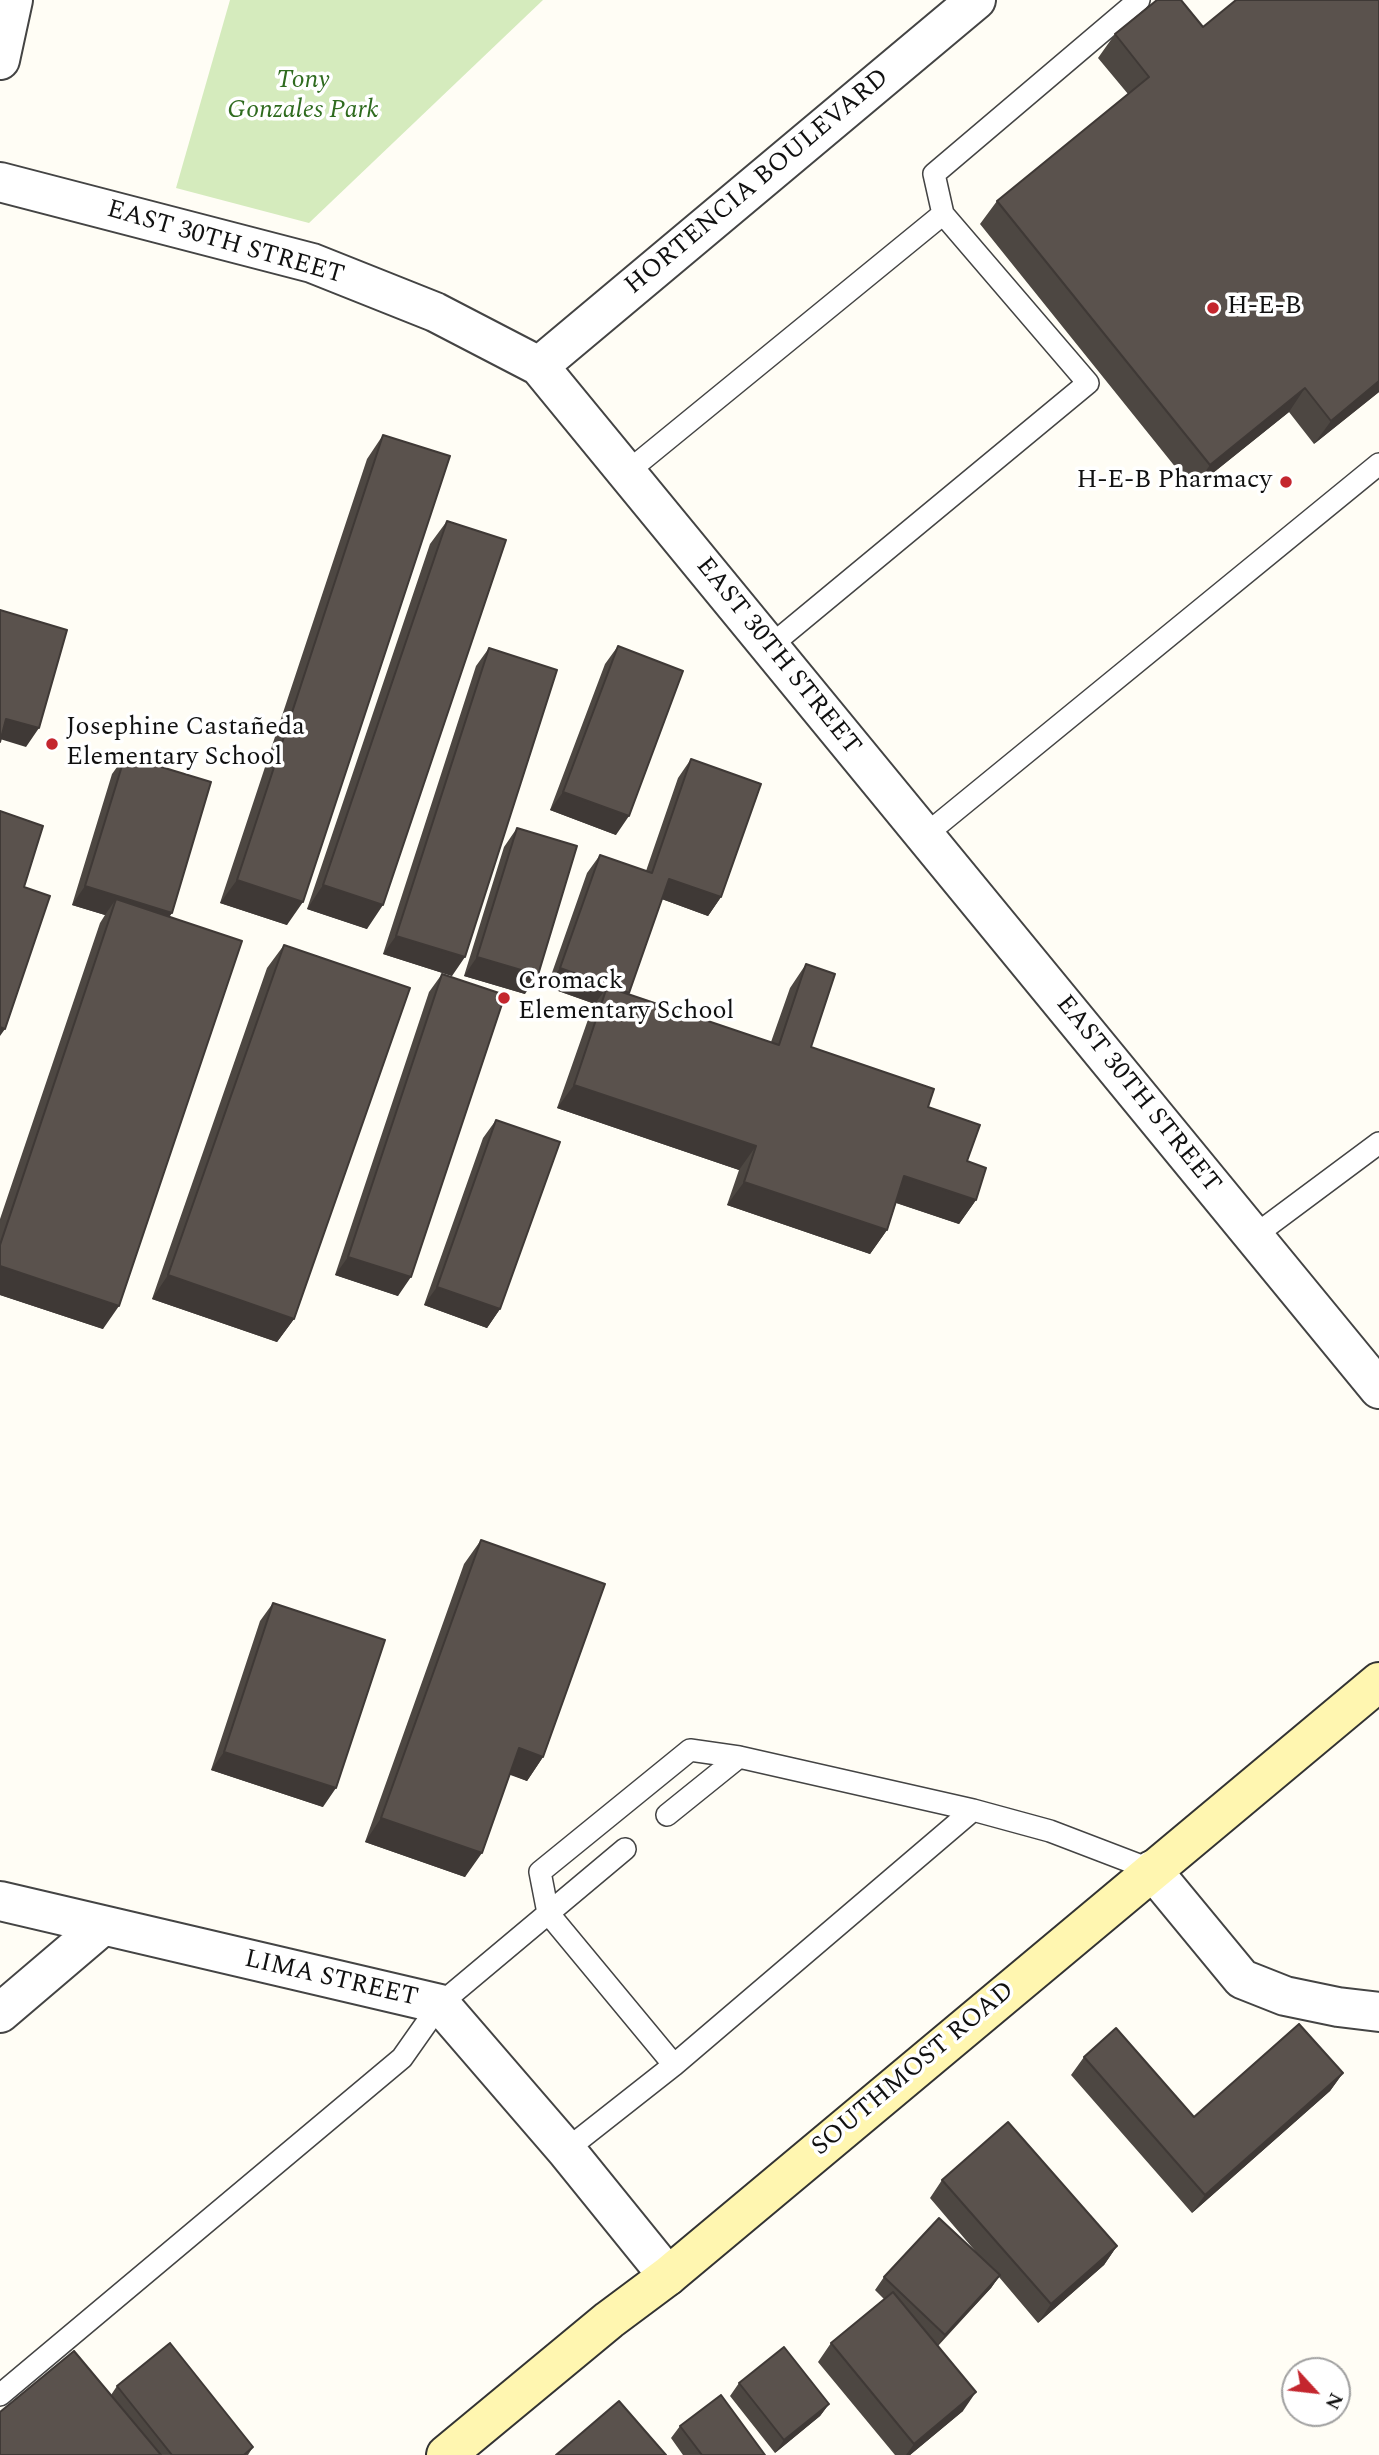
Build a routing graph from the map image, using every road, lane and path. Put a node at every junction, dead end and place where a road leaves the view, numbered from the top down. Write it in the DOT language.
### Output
graph roads {
  1 [pos="13,0"];
  2 [pos="976,0"];
  3 [pos="1139,0"];
  4 [pos="0,60"];
  5 [pos="0,182"];
  6 [pos="943,214"];
  7 [pos="539,366"];
  8 [pos="1379,464"];
  9 [pos="626,473"];
  10 [pos="769,647"];
  11 [pos="924,835"];
  12 [pos="1379,1143"];
  13 [pos="1254,1237"];
  14 [pos="1379,1389"];
  15 [pos="1379,1682"];
  16 [pos="739,1757"];
  17 [pos="973,1810"];
  18 [pos="667,1815"];
  19 [pos="625,1849"];
  20 [pos="1152,1870"];
  21 [pos="0,1901"];
  22 [pos="548,1913"];
  23 [pos="101,1927"];
  24 [pos="440,2004"];
  25 [pos="1379,2012"];
  26 [pos="0,2013"];
  27 [pos="674,2065"];
  28 [pos="566,2150"];
  29 [pos="668,2276"];
  30 [pos="0,2395"];
  31 [pos="446,2455"];
  1 -- 4 [label="street"];
  2 -- 7 [label="street, HORTENCIA BOULEVARD"];
  3 -- 6 [label="lane"];
  5 -- 7 [label="street, EAST 30TH STREET"];
  6 -- 9 [label="lane"];
  6 -- 10 [label="lane"];
  7 -- 9 [label="street, EAST 30TH STREET"];
  8 -- 11 [label="lane"];
  9 -- 10 [label="street, EAST 30TH STREET"];
  10 -- 11 [label="street, EAST 30TH STREET"];
  11 -- 13 [label="street, EAST 30TH STREET"];
  12 -- 13 [label="lane"];
  13 -- 14 [label="street, EAST 30TH STREET"];
  15 -- 20 [label="main road, SOUTHMOST ROAD"];
  16 -- 17 [label="lane"];
  16 -- 18 [label="lane"];
  16 -- 22 [label="lane"];
  17 -- 20 [label="lane"];
  17 -- 27 [label="lane"];
  19 -- 22 [label="lane"];
  20 -- 25 [label="street"];
  20 -- 29 [label="main road, SOUTHMOST ROAD"];
  21 -- 23 [label="street, LIMA STREET"];
  22 -- 24 [label="lane"];
  22 -- 27 [label="lane"];
  23 -- 24 [label="street, LIMA STREET"];
  23 -- 26 [label="street"];
  24 -- 28 [label="street, LIMA STREET"];
  24 -- 30 [label="lane"];
  27 -- 28 [label="lane"];
  28 -- 29 [label="street, LIMA STREET"];
  29 -- 31 [label="main road, SOUTHMOST ROAD"];
}
